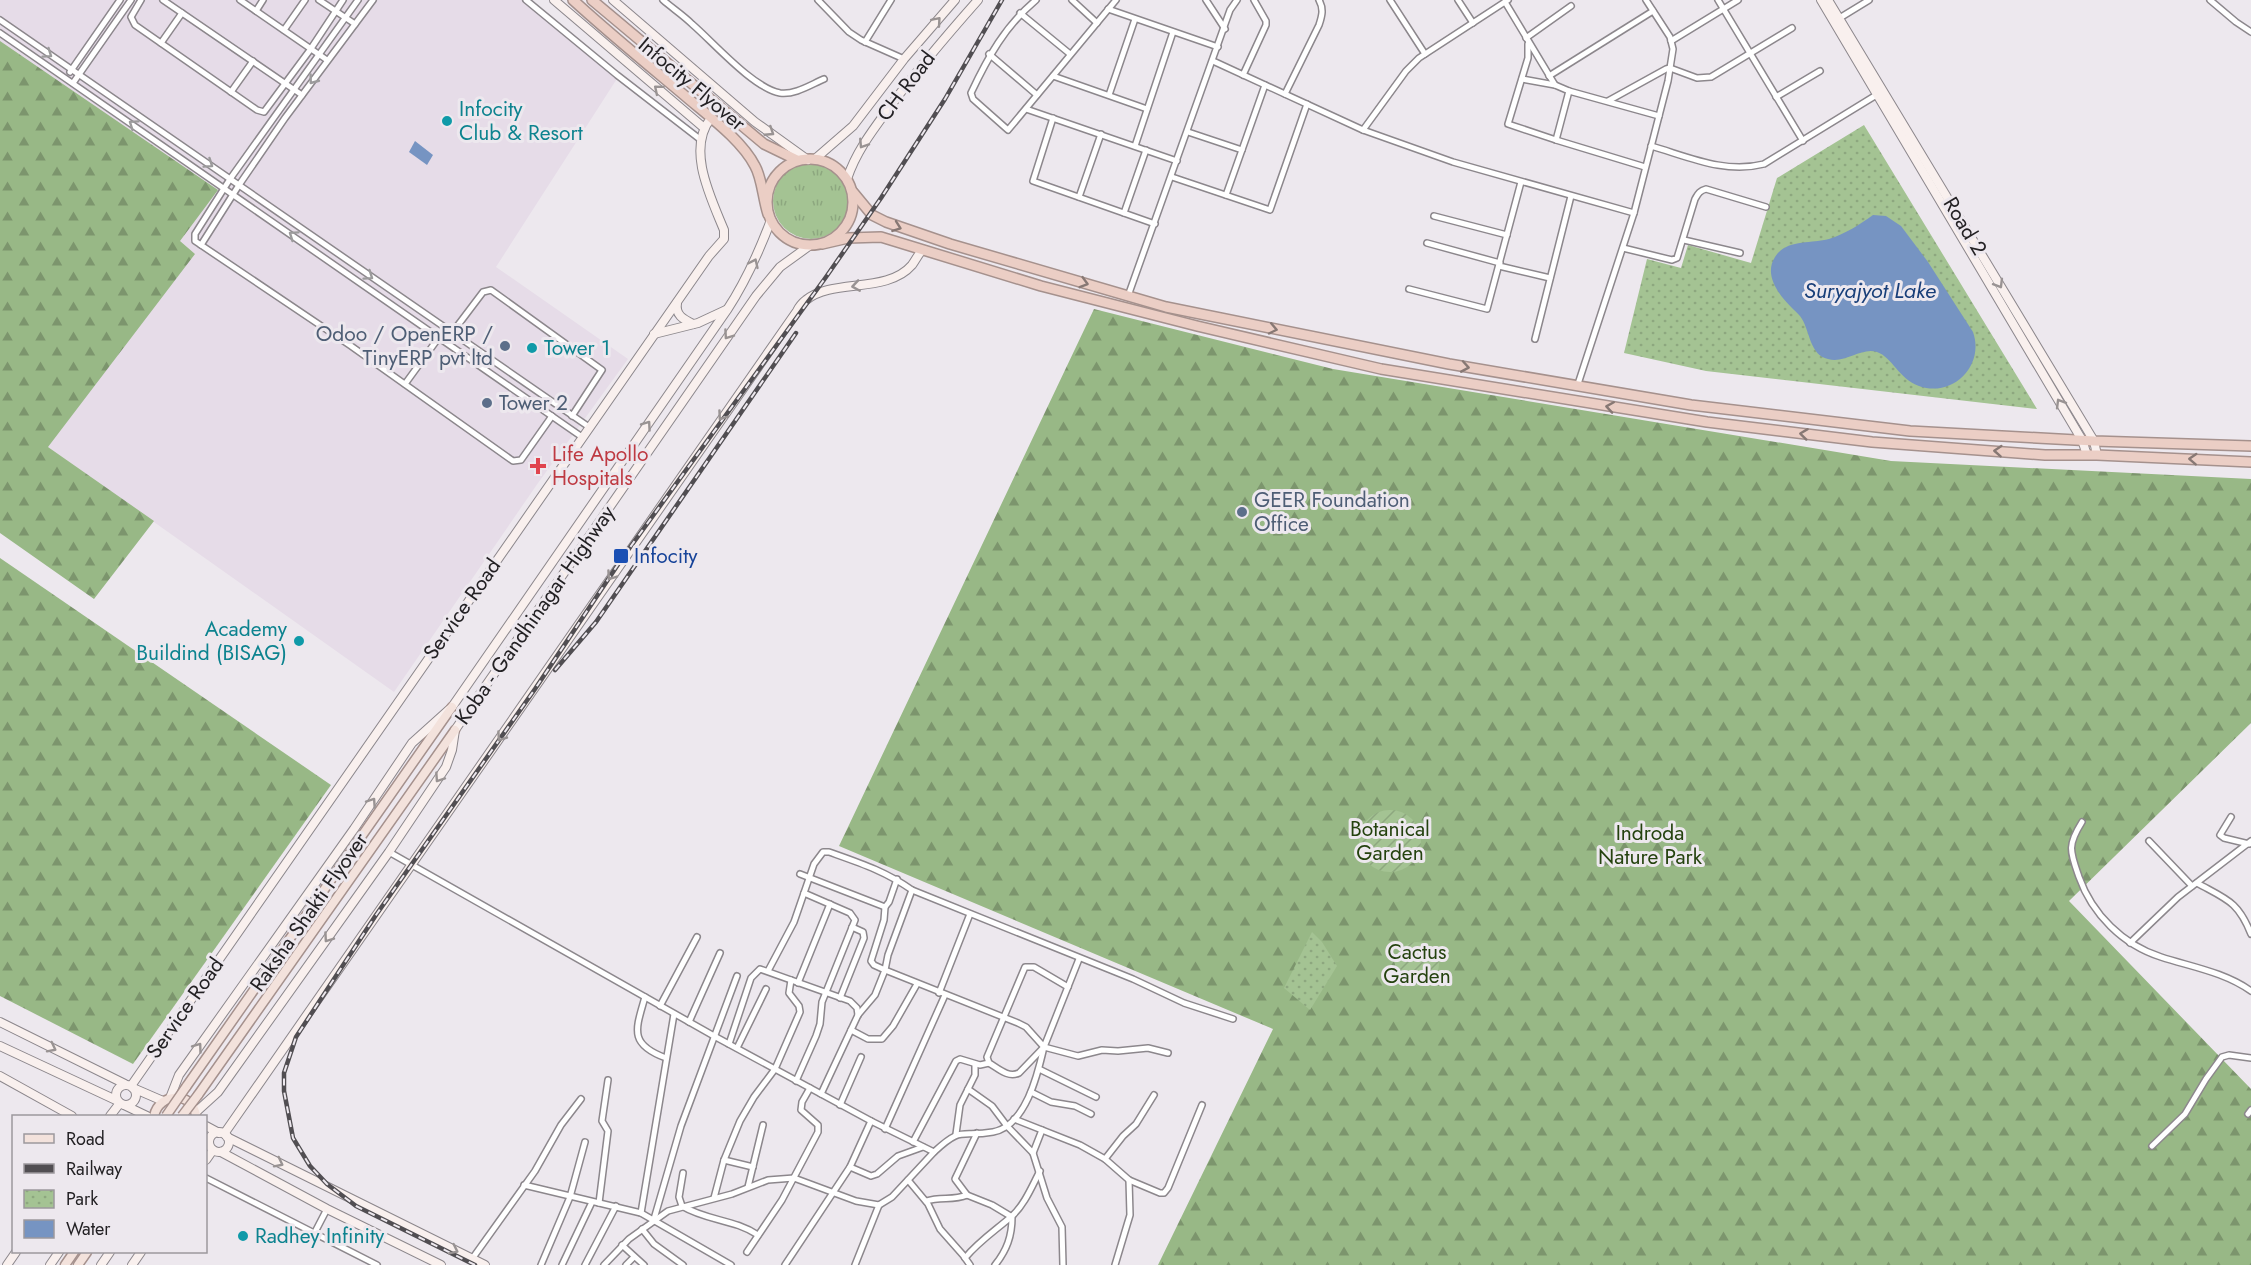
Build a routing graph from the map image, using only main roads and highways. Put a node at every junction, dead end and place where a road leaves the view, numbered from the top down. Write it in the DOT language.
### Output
graph roads {
  1 [pos="573,0"];
  2 [pos="592,0"];
  3 [pos="797,160"];
  4 [pos="853,192"];
  5 [pos="770,217"];
  6 [pos="822,244"];
  7 [pos="2251,446"];
  8 [pos="2251,462"];
  9 [pos="452,707"];
  10 [pos="456,730"];
  11 [pos="196,1114"];
  12 [pos="154,1115"];
  13 [pos="167,1115"];
  14 [pos="184,1115"];
  1 -- 5 [label="highway, Infocity Flyover"];
  2 -- 3 [label="highway, Infocity Flyover"];
  3 -- 4 [label="highway"];
  3 -- 5 [label="highway"];
  4 -- 6 [label="highway"];
  4 -- 7 [label="highway, one-way"];
  5 -- 6 [label="highway"];
  8 -- 6 [label="highway, one-way"];
  9 -- 13 [label="main road, Raksha Shakti Flyover, bridge"];
  10 -- 14 [label="main road, Raksha Shakti Flyover, bridge"];
  11 -- 12 [label="main road"];
}
